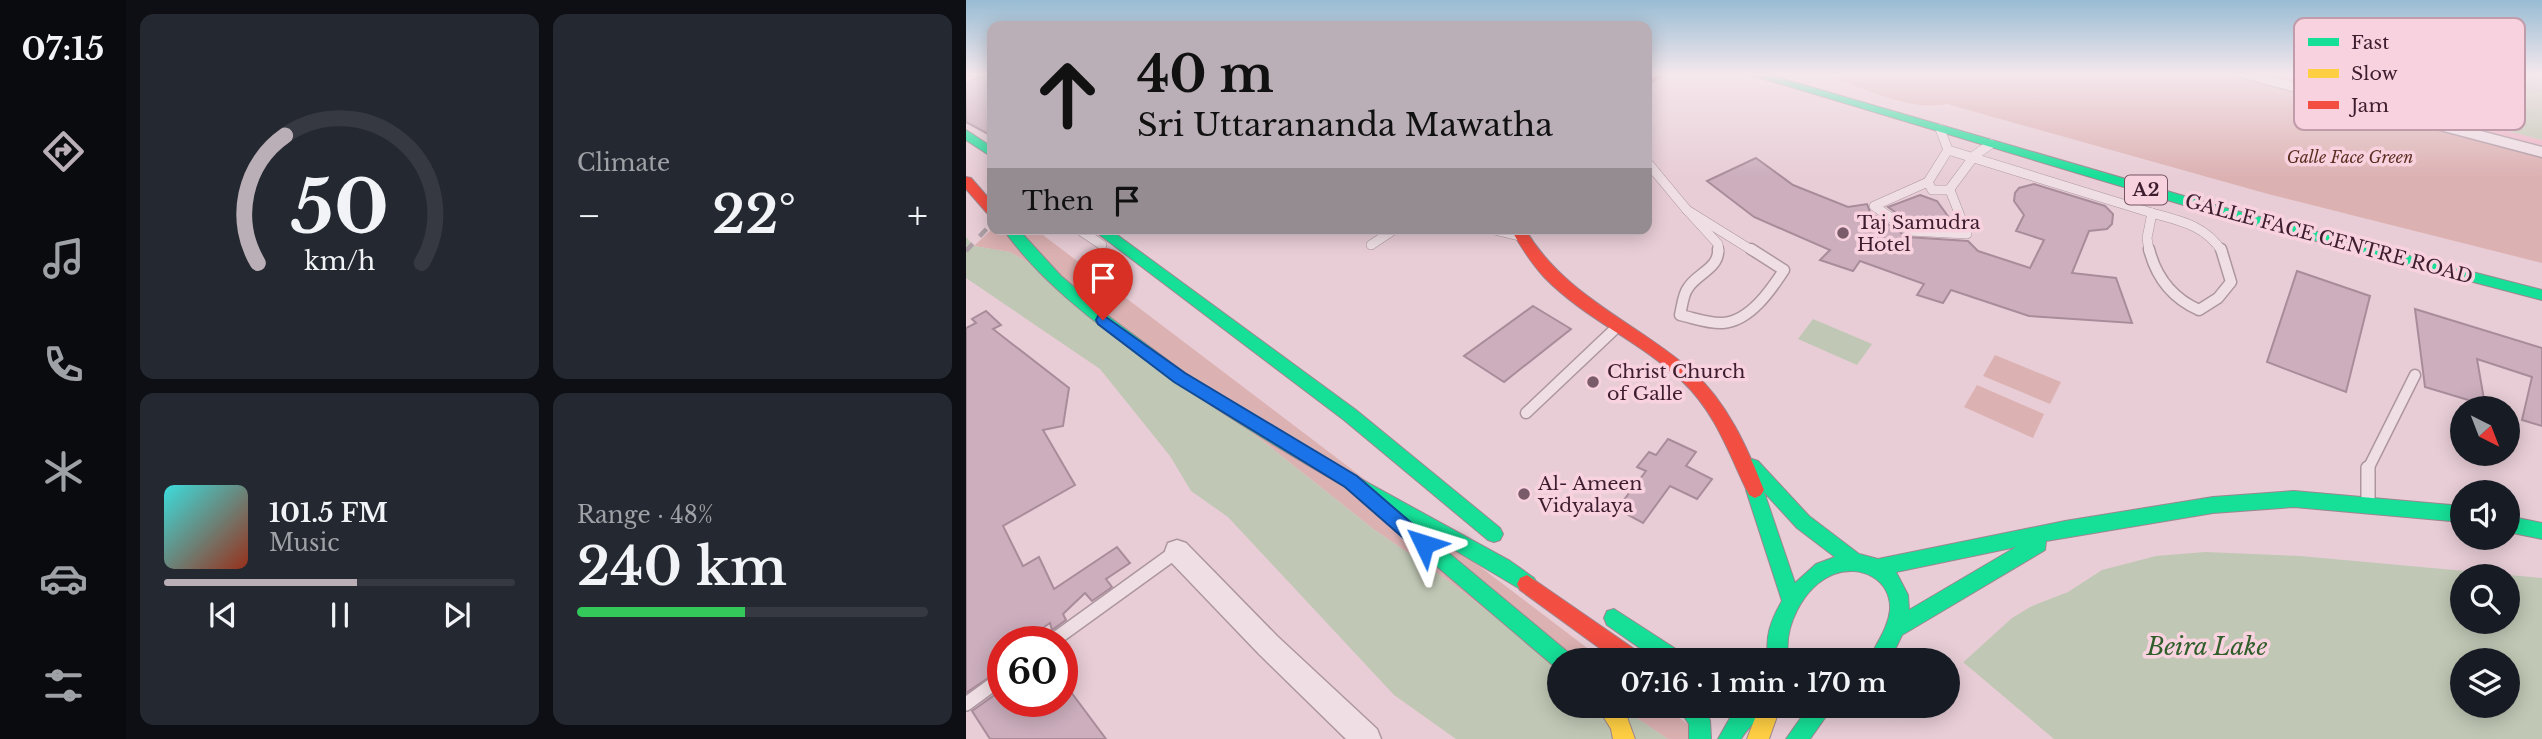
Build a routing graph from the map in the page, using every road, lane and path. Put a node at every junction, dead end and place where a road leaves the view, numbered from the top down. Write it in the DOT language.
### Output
graph roads {
  1 [pos="1871,108"];
  2 [pos="1907,108"];
  3 [pos="1940,129"];
  4 [pos="2458,130"];
  5 [pos="966,135"];
  6 [pos="1991,144"];
  7 [pos="987,150"];
  8 [pos="1948,150"];
  9 [pos="2542,152"];
  10 [pos="1972,157"];
  11 [pos="1652,168"];
  12 [pos="966,181"];
  13 [pos="1928,182"];
  14 [pos="1950,190"];
  15 [pos="987,204"];
  16 [pos="1687,210"];
  17 [pos="2151,212"];
  18 [pos="2222,212"];
  19 [pos="1015,235"];
  20 [pos="1088,235"];
  21 [pos="1107,235"];
  22 [pos="1386,235"];
  23 [pos="1520,235"];
  24 [pos="2210,235"];
  25 [pos="2349,240"];
  26 [pos="1371,245"];
  27 [pos="2542,281"];
  28 [pos="2542,295"];
  29 [pos="1620,324"];
  30 [pos="2415,374"];
  31 [pos="1525,413"];
  32 [pos="1741,454"];
  33 [pos="1351,482"];
  34 [pos="2368,504"];
  35 [pos="1433,505"];
  36 [pos="2450,513"];
  37 [pos="2520,526"];
  38 [pos="2065,529"];
  39 [pos="2542,531"];
  40 [pos="1177,551"];
  41 [pos="1852,559"];
  42 [pos="1881,567"];
  43 [pos="1791,599"];
  44 [pos="1602,610"];
  45 [pos="1073,626"];
  46 [pos="1898,627"];
  47 [pos="1547,648"];
  48 [pos="1616,648"];
  49 [pos="1657,648"];
  50 [pos="1775,648"];
  51 [pos="1886,648"];
  52 [pos="987,689"];
  53 [pos="966,704"];
  54 [pos="1616,718"];
  55 [pos="1697,718"];
  56 [pos="1741,718"];
  57 [pos="1766,718"];
  58 [pos="1814,718"];
  59 [pos="1367,739"];
  60 [pos="1624,739"];
  61 [pos="1700,739"];
  62 [pos="1729,739"];
  63 [pos="1758,739"];
  64 [pos="1797,739"];
  1 -- 3 [label="main road, GALLE FACE CENTRE ROAD / A2"];
  2 -- 25 [label="main road, GALLE FACE CENTRE ROAD / A2"];
  3 -- 6 [label="main road, GALLE FACE CENTRE ROAD / A2"];
  3 -- 8 [label="lane"];
  4 -- 9 [label="street"];
  5 -- 7 [label="main road"];
  6 -- 10 [label="lane"];
  6 -- 18 [label="main road, GALLE FACE CENTRE ROAD / A2"];
  8 -- 10 [label="lane"];
  8 -- 13 [label="lane"];
  10 -- 14 [label="lane"];
  10 -- 17 [label="lane"];
  11 -- 16 [label="lane"];
  12 -- 15 [label="main road"];
  13 -- 14 [label="lane"];
  13 -- 14 [label="lane"];
  16 -- 16 [label="lane"];
  17 -- 24 [label="lane"];
  17 -- 24 [label="lane"];
  18 -- 24 [label="lane"];
  18 -- 25 [label="main road, GALLE FACE CENTRE ROAD / A2"];
  19 -- 33 [label="main road"];
  20 -- 35 [label="lane"];
  21 -- 35 [label="main road"];
  22 -- 26 [label="lane"];
  23 -- 29 [label="main road"];
  25 -- 27 [label="main road, GALLE FACE CENTRE ROAD / A2"];
  25 -- 28 [label="main road, GALLE FACE CENTRE ROAD / A2"];
  29 -- 31 [label="lane"];
  29 -- 32 [label="main road"];
  30 -- 34 [label="lane"];
  32 -- 41 [label="main road"];
  32 -- 43 [label="main road"];
  33 -- 35 [label="main road"];
  33 -- 47 [label="main road"];
  33 -- 48 [label="main road"];
  34 -- 36 [label="main road"];
  34 -- 38 [label="main road"];
  37 -- 39 [label="main road"];
  38 -- 42 [label="main road"];
  38 -- 46 [label="main road"];
  40 -- 45 [label="lane"];
  40 -- 59 [label="street"];
  41 -- 42 [label="main road"];
  41 -- 43 [label="main road"];
  42 -- 46 [label="main road"];
  43 -- 50 [label="main road"];
  44 -- 49 [label="main road"];
  46 -- 51 [label="main road"];
  52 -- 53 [label="lane"];
  54 -- 60 [label="main road"];
  55 -- 61 [label="main road"];
  56 -- 62 [label="main road"];
  57 -- 63 [label="main road"];
  58 -- 64 [label="main road"];
}
